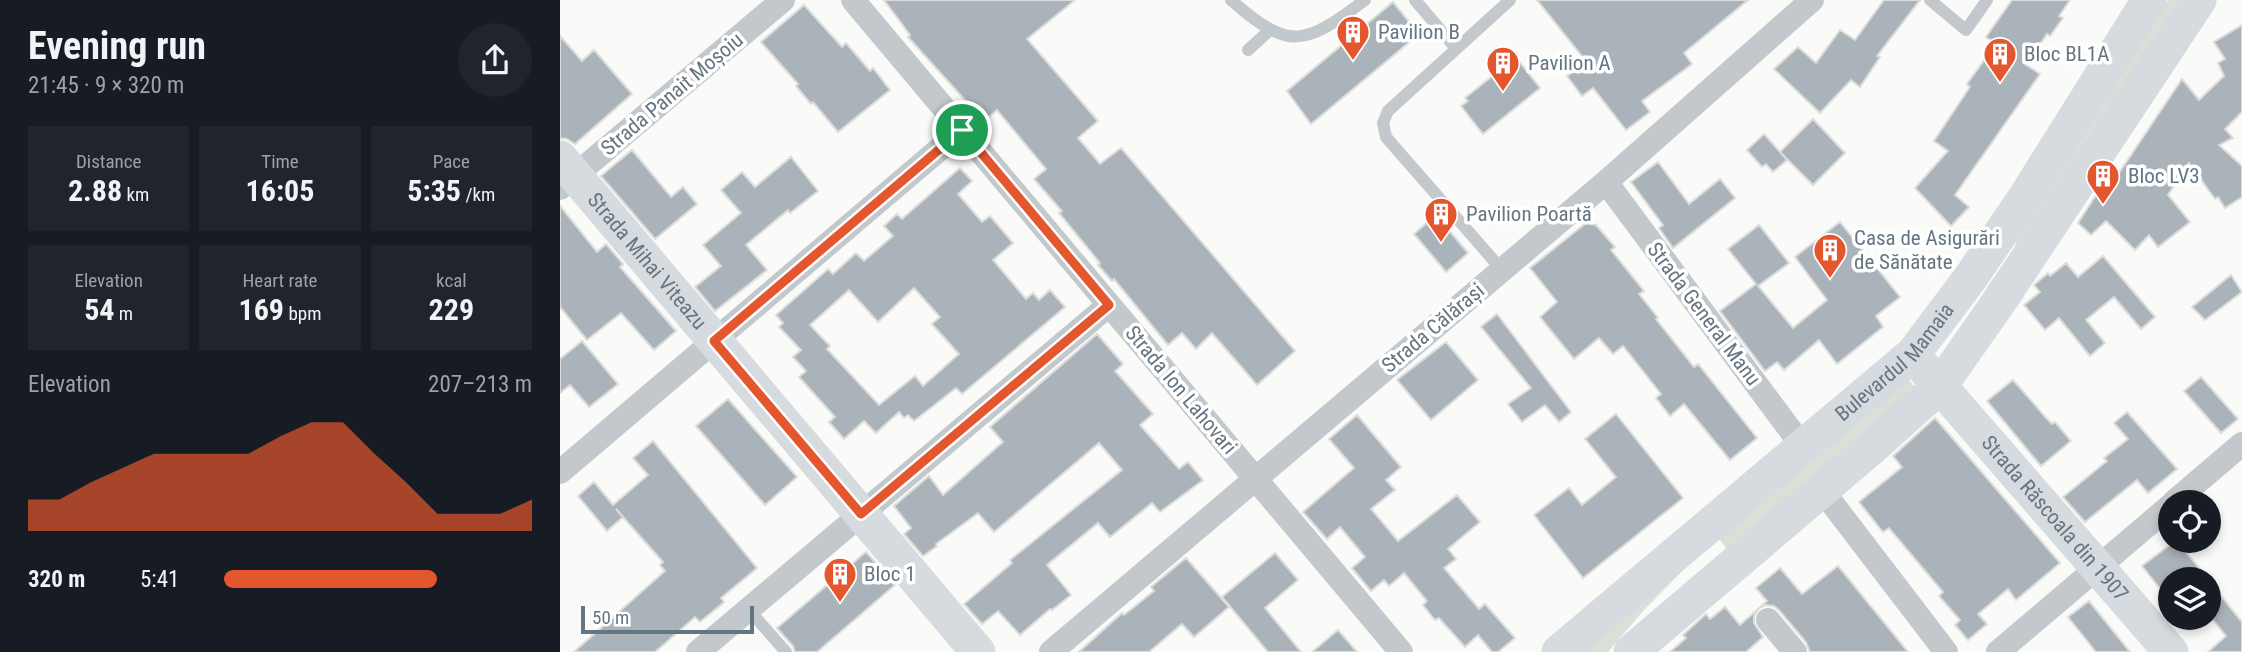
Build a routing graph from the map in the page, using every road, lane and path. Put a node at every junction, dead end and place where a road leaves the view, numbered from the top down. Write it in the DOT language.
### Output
graph roads {
  1 [pos="783,0"];
  2 [pos="853,0"];
  3 [pos="1231,0"];
  4 [pos="1365,0"];
  5 [pos="1415,0"];
  6 [pos="1510,0"];
  7 [pos="1812,0"];
  8 [pos="1930,0"];
  9 [pos="1987,0"];
  10 [pos="2149,0"];
  11 [pos="2199,0"];
  12 [pos="1270,30"];
  13 [pos="1455,47"];
  14 [pos="1248,50"];
  15 [pos="962,130"];
  16 [pos="565,174"];
  17 [pos="1606,182"];
  18 [pos="1502,270"];
  19 [pos="1109,305"];
  20 [pos="714,341"];
  21 [pos="1913,354"];
  22 [pos="1940,386"];
  23 [pos="2242,444"];
  24 [pos="1803,447"];
  25 [pos="560,472"];
  26 [pos="1255,479"];
  27 [pos="1822,490"];
  28 [pos="2188,490"];
  29 [pos="861,514"];
  30 [pos="2158,516"];
  31 [pos="1700,533"];
  32 [pos="2098,567"];
  33 [pos="748,610"];
  34 [pos="1768,620"];
  35 [pos="698,652"];
  36 [pos="786,652"];
  37 [pos="978,652"];
  38 [pos="1051,652"];
  39 [pos="1401,652"];
  40 [pos="1559,652"];
  41 [pos="1620,652"];
  42 [pos="1631,652"];
  43 [pos="1795,652"];
  44 [pos="1946,652"];
  45 [pos="1998,652"];
  46 [pos="2171,652"];
  1 -- 16 [label="street, Strada Panait Moșoiu"];
  2 -- 15 [label="street, Strada Ion Lahovari"];
  3 -- 12 [label="lane"];
  4 -- 12 [label="lane"];
  5 -- 13 [label="lane"];
  6 -- 13 [label="lane"];
  7 -- 17 [label="street, Strada Călărași"];
  8 -- 9 [label="lane"];
  10 -- 21 [label="main road, Bulevardul Mamaia"];
  11 -- 22 [label="main road, Bulevardul Mamaia"];
  12 -- 14 [label="lane"];
  13 -- 18 [label="lane"];
  15 -- 19 [label="street, Strada Ion Lahovari"];
  15 -- 20 [label="street"];
  16 -- 20 [label="main road, Strada Mihai Viteazu"];
  17 -- 18 [label="street, Strada Călărași"];
  17 -- 24 [label="street, Strada General Manu"];
  18 -- 26 [label="street, Strada Călărași"];
  19 -- 26 [label="street, Strada Ion Lahovari"];
  19 -- 29 [label="street"];
  20 -- 25 [label="street"];
  20 -- 29 [label="main road, Strada Mihai Viteazu"];
  21 -- 22 [label="main road, Strada Răscoala din 1907"];
  21 -- 24 [label="main road, Bulevardul Mamaia"];
  22 -- 27 [label="main road, Bulevardul Mamaia"];
  22 -- 32 [label="main road, Strada Răscoala din 1907"];
  23 -- 28 [label="street"];
  24 -- 31 [label="main road, Bulevardul Mamaia"];
  26 -- 38 [label="street, Strada Călărași"];
  26 -- 39 [label="street, Strada Ion Lahovari"];
  27 -- 42 [label="main road, Bulevardul Mamaia"];
  27 -- 44 [label="street"];
  29 -- 33 [label="street"];
  29 -- 37 [label="main road, Strada Mihai Viteazu"];
  30 -- 32 [label="street"];
  31 -- 40 [label="main road, Bulevardul Mamaia"];
  31 -- 41 [label="main road"];
  32 -- 45 [label="street"];
  32 -- 46 [label="main road, Strada Răscoala din 1907"];
  33 -- 35 [label="street"];
  33 -- 36 [label="lane"];
  34 -- 43 [label="street"];
}
